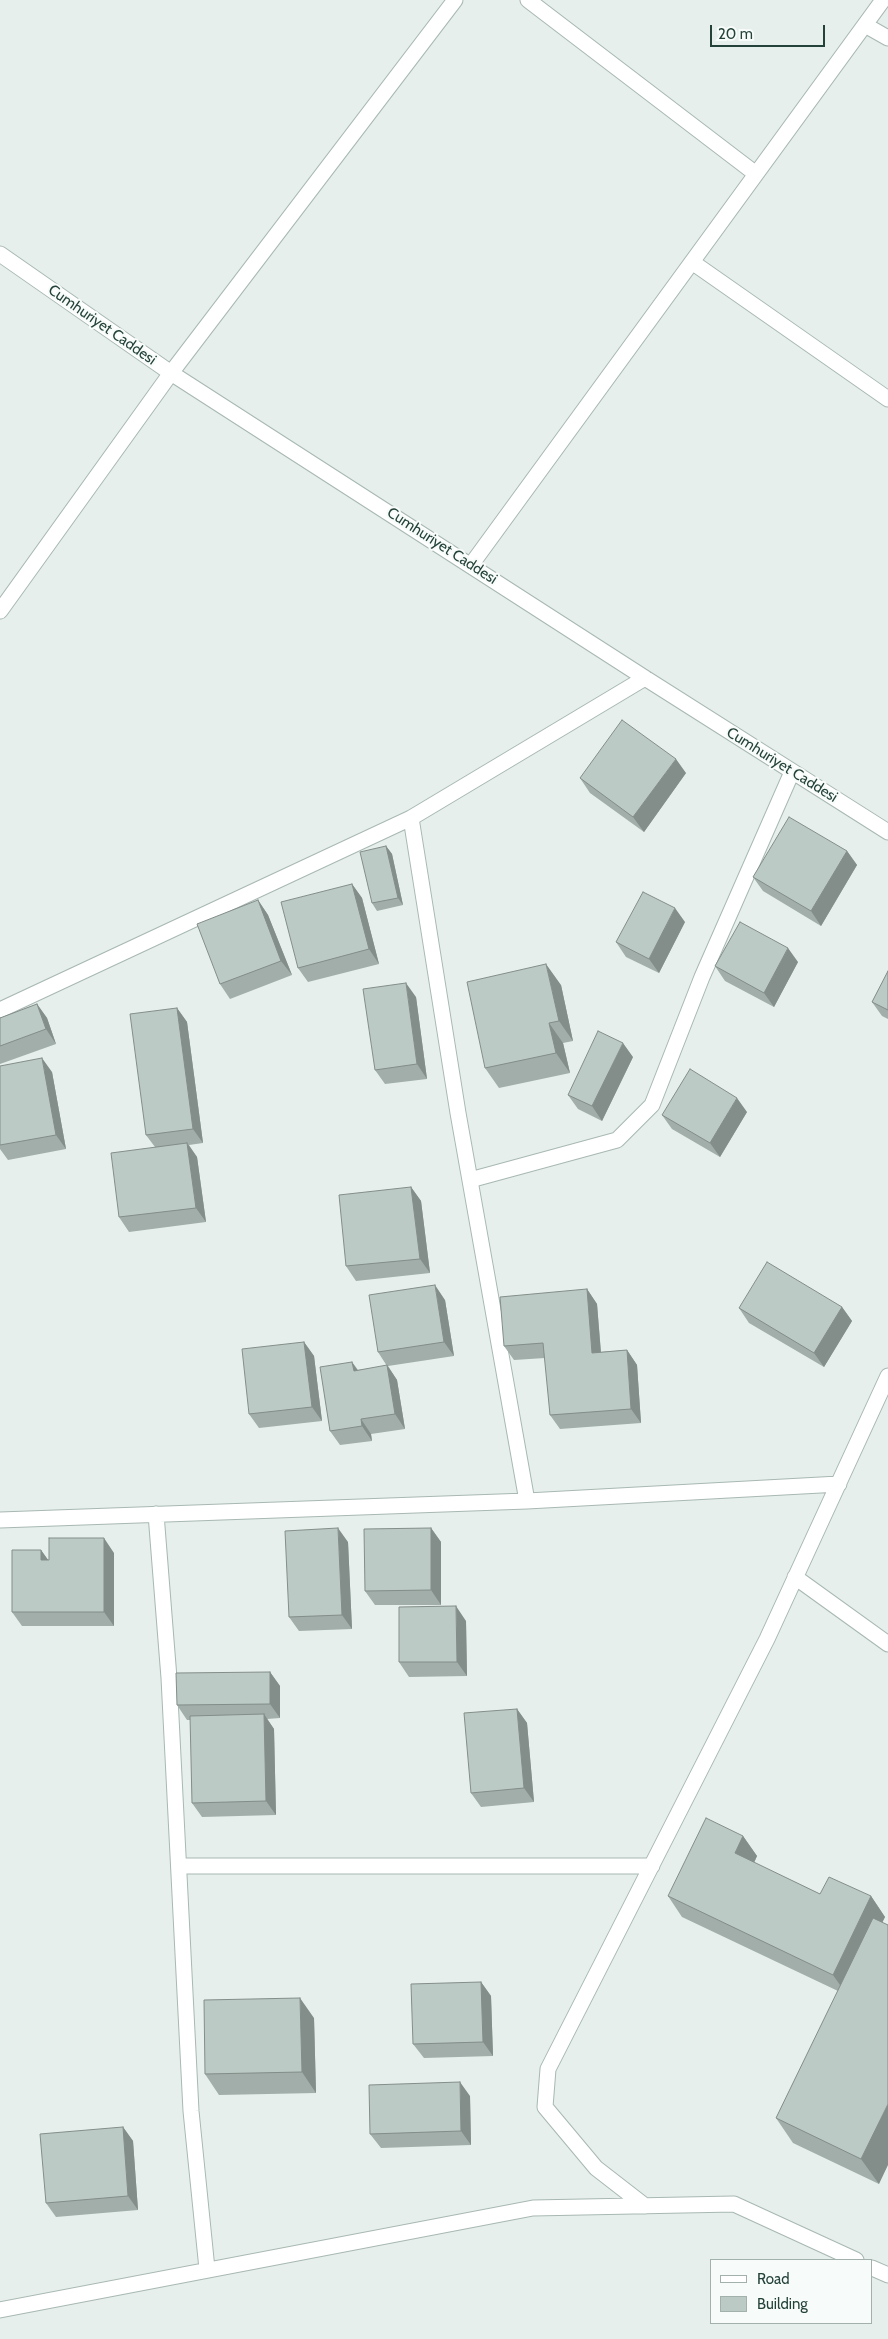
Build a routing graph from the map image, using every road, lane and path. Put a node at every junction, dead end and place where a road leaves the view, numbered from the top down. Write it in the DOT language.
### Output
graph roads {
  1 [pos="455,0"];
  2 [pos="528,0"];
  3 [pos="883,0"];
  4 [pos="865,25"];
  5 [pos="888,38"];
  6 [pos="756,174"];
  7 [pos="0,254"];
  8 [pos="692,262"];
  9 [pos="171,373"];
  10 [pos="888,400"];
  11 [pos="470,565"];
  12 [pos="0,611"];
  13 [pos="644,678"];
  14 [pos="792,772"];
  15 [pos="411,818"];
  16 [pos="888,832"];
  17 [pos="0,1010"];
  18 [pos="470,1180"];
  19 [pos="888,1376"];
  20 [pos="839,1484"];
  21 [pos="527,1500"];
  22 [pos="156,1514"];
  23 [pos="0,1520"];
  24 [pos="795,1577"];
  25 [pos="888,1644"];
  26 [pos="179,1866"];
  27 [pos="652,1866"];
  28 [pos="645,2206"];
  29 [pos="854,2259"];
  30 [pos="873,2268"];
  31 [pos="207,2269"];
  32 [pos="888,2275"];
  33 [pos="0,2310"];
  1 -- 9 [label="street"];
  2 -- 6 [label="street"];
  3 -- 4 [label="street"];
  4 -- 5 [label="street"];
  4 -- 6 [label="street"];
  6 -- 8 [label="street"];
  7 -- 9 [label="street, Cumhuriyet Caddesi"];
  8 -- 10 [label="street"];
  8 -- 11 [label="street"];
  9 -- 11 [label="street, Cumhuriyet Caddesi"];
  9 -- 12 [label="street"];
  11 -- 13 [label="street, Cumhuriyet Caddesi"];
  13 -- 14 [label="street, Cumhuriyet Caddesi"];
  13 -- 15 [label="street"];
  14 -- 16 [label="street, Cumhuriyet Caddesi"];
  14 -- 18 [label="street"];
  15 -- 17 [label="street"];
  15 -- 18 [label="street"];
  18 -- 21 [label="street"];
  19 -- 20 [label="street"];
  20 -- 21 [label="street"];
  20 -- 24 [label="street"];
  21 -- 22 [label="street"];
  22 -- 23 [label="street"];
  22 -- 26 [label="street"];
  24 -- 25 [label="street"];
  24 -- 27 [label="street"];
  26 -- 27 [label="street"];
  26 -- 31 [label="street"];
  27 -- 28 [label="street"];
  28 -- 29 [label="street"];
  28 -- 31 [label="street"];
  30 -- 32 [label="street"];
  31 -- 33 [label="street"];
}
